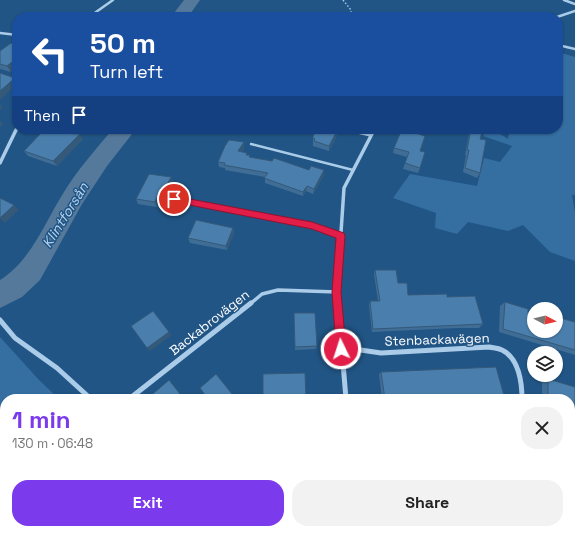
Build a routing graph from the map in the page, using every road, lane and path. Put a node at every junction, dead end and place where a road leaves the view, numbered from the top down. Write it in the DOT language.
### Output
graph roads {
  1 [pos="113,0"];
  2 [pos="343,0"];
  3 [pos="564,0"];
  4 [pos="575,4"];
  5 [pos="575,10"];
  6 [pos="96,12"];
  7 [pos="351,12"];
  8 [pos="563,15"];
  9 [pos="0,33"];
  10 [pos="12,34"];
  11 [pos="563,46"];
  12 [pos="575,49"];
  13 [pos="14,134"];
  14 [pos="367,134"];
  15 [pos="371,135"];
  16 [pos="252,144"];
  17 [pos="0,162"];
  18 [pos="353,170"];
  19 [pos="174,199"];
  20 [pos="341,236"];
  21 [pos="337,292"];
  22 [pos="0,320"];
  23 [pos="341,349"];
  24 [pos="86,394"];
  25 [pos="135,394"];
  26 [pos="346,394"];
  27 [pos="522,394"];
  1 -- 6 [label="street"];
  2 -- 7 [label="path"];
  3 -- 4 [label="street"];
  5 -- 8 [label="street"];
  9 -- 10 [label="street"];
  11 -- 12 [label="street"];
  13 -- 17 [label="street"];
  14 -- 15 [label="street"];
  15 -- 18 [label="street"];
  16 -- 18 [label="lane"];
  18 -- 20 [label="street"];
  19 -- 20 [label="street"];
  20 -- 21 [label="street"];
  21 -- 23 [label="street"];
  21 -- 25 [label="street, Backabrovägen"];
  22 -- 24 [label="street"];
  23 -- 26 [label="street"];
  23 -- 27 [label="street, Stenbackavägen"];
}
